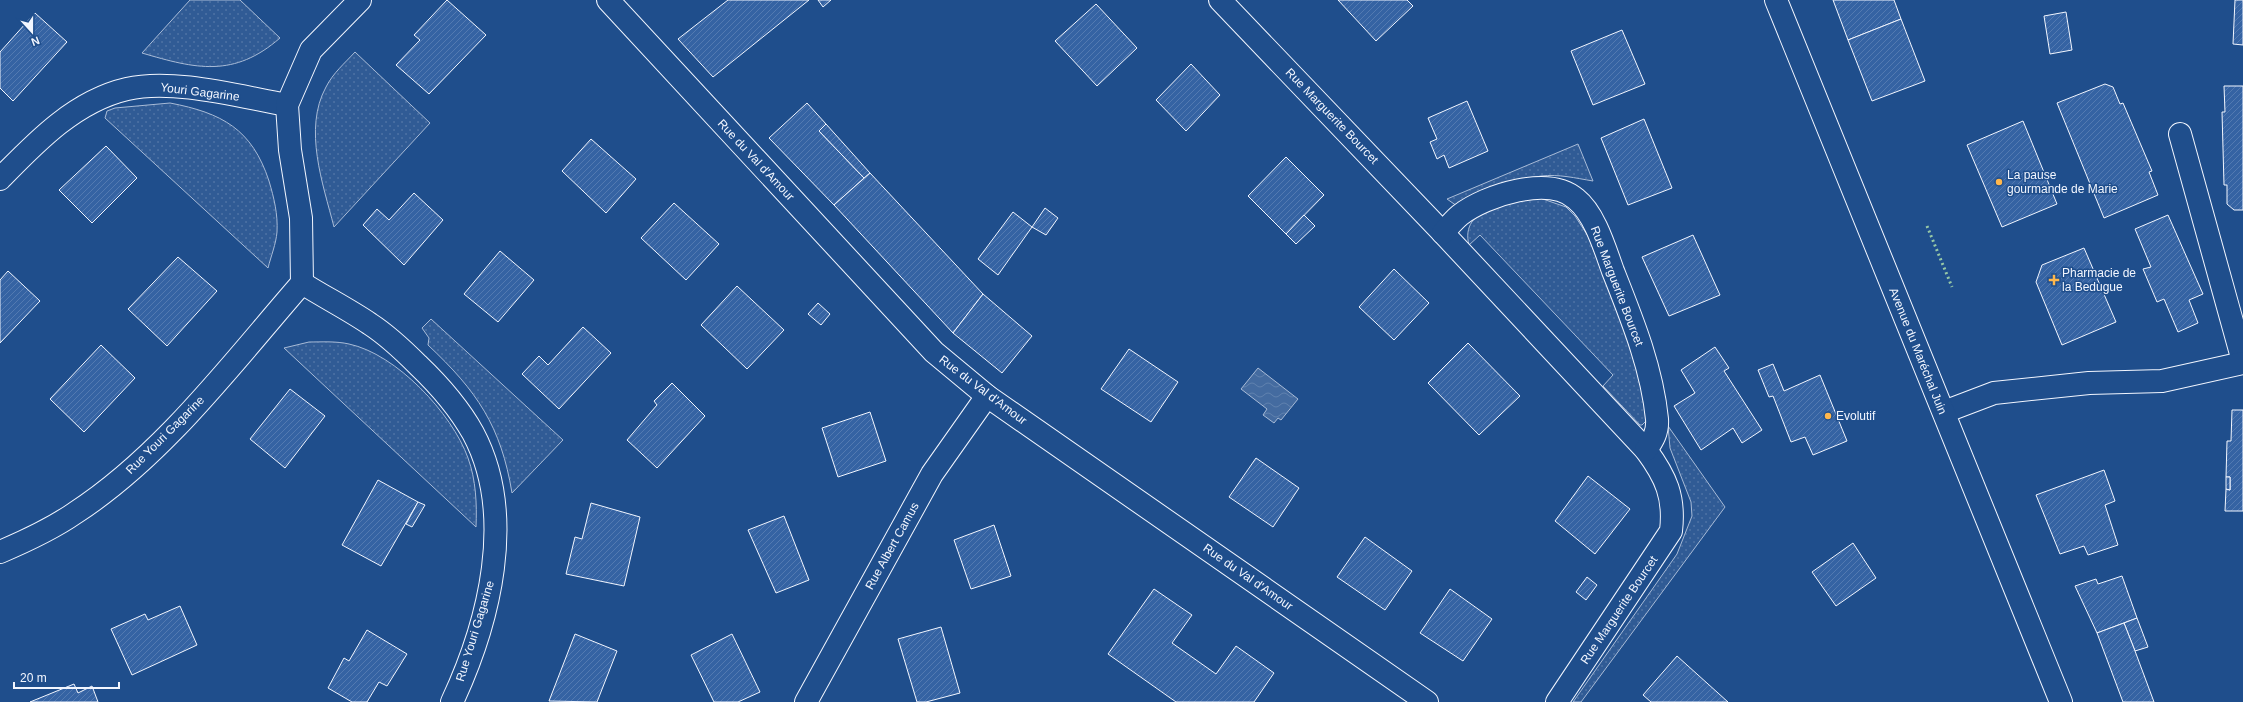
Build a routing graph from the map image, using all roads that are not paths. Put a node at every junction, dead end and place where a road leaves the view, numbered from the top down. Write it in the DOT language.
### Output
graph roads {
  1 [pos="360,0"];
  2 [pos="608,0"];
  3 [pos="1220,0"];
  4 [pos="1776,0"];
  5 [pos="287,105"];
  6 [pos="2180,134"];
  7 [pos="0,179"];
  8 [pos="1443,233"];
  9 [pos="302,283"];
  10 [pos="2243,362"];
  11 [pos="987,396"];
  12 [pos="1944,412"];
  13 [pos="1646,450"];
  14 [pos="0,552"];
  15 [pos="452,702"];
  16 [pos="806,702"];
  17 [pos="1427,702"];
  18 [pos="1557,702"];
  19 [pos="2061,702"];
  1 -- 5 [label="street"];
  2 -- 11 [label="street, Rue du Val d'Amour"];
  3 -- 8 [label="street, Rue Marguerite Bourcet"];
  4 -- 12 [label="street, Avenue du Maréchal Juin"];
  5 -- 7 [label="street, Youri Gagarine"];
  5 -- 9 [label="street"];
  6 -- 10 [label="street"];
  8 -- 13 [label="street, Rue Marguerite Bourcet"];
  8 -- 13 [label="street, Rue Marguerite Bourcet"];
  9 -- 14 [label="street, Rue Youri Gagarine"];
  9 -- 15 [label="street, Rue Youri Gagarine"];
  10 -- 12 [label="street"];
  11 -- 16 [label="street, Rue Albert Camus"];
  11 -- 17 [label="street, Rue du Val d'Amour"];
  12 -- 19 [label="street, Avenue du Maréchal Juin"];
  13 -- 18 [label="street, Rue Marguerite Bourcet"];
}
